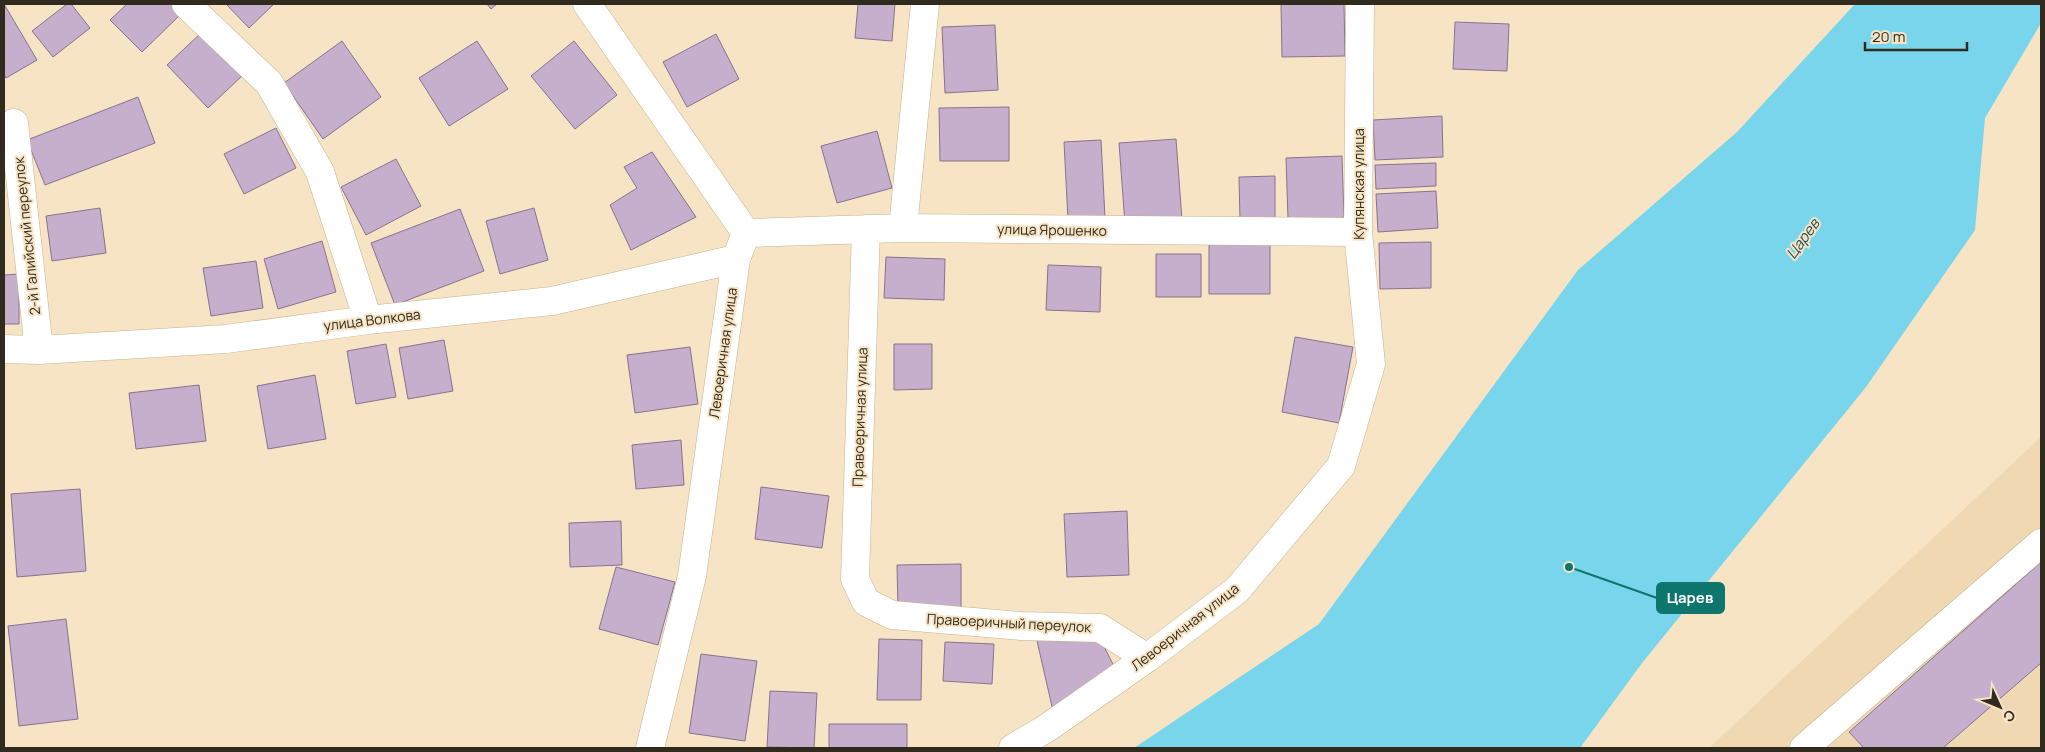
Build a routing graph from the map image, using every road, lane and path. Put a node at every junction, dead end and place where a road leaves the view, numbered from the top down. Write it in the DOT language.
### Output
graph roads {
  1 [pos="186,4"];
  2 [pos="587,4"];
  3 [pos="925,4"];
  4 [pos="1360,4"];
  5 [pos="14,123"];
  6 [pos="903,228"];
  7 [pos="866,229"];
  8 [pos="1358,232"];
  9 [pos="746,233"];
  10 [pos="736,259"];
  11 [pos="368,320"];
  12 [pos="4,349"];
  13 [pos="39,350"];
  14 [pos="1371,364"];
  15 [pos="2041,544"];
  16 [pos="866,602"];
  17 [pos="1147,658"];
  18 [pos="650,748"];
  19 [pos="1013,748"];
  20 [pos="1804,748"];
  1 -- 11 [label="street"];
  2 -- 9 [label="street"];
  3 -- 6 [label="street"];
  4 -- 8 [label="street, Купянская улица"];
  5 -- 13 [label="street, 2-й Галийский переулок"];
  6 -- 7 [label="street, улица Ярошенко"];
  6 -- 8 [label="street, улица Ярошенко"];
  7 -- 9 [label="street, улица Ярошенко"];
  7 -- 16 [label="street, Правоеричная улица"];
  8 -- 14 [label="street, Купянская улица"];
  9 -- 10 [label="street, Левоеричная улица"];
  10 -- 11 [label="street, улица Волкова"];
  10 -- 18 [label="street, Левоеричная улица"];
  11 -- 13 [label="street, улица Волкова"];
  12 -- 13 [label="street, улица Волкова"];
  14 -- 17 [label="street, Левоеричная улица"];
  15 -- 20 [label="street"];
  16 -- 17 [label="street, Правоеричный переулок"];
  17 -- 19 [label="street, Левоеричная улица"];
}
